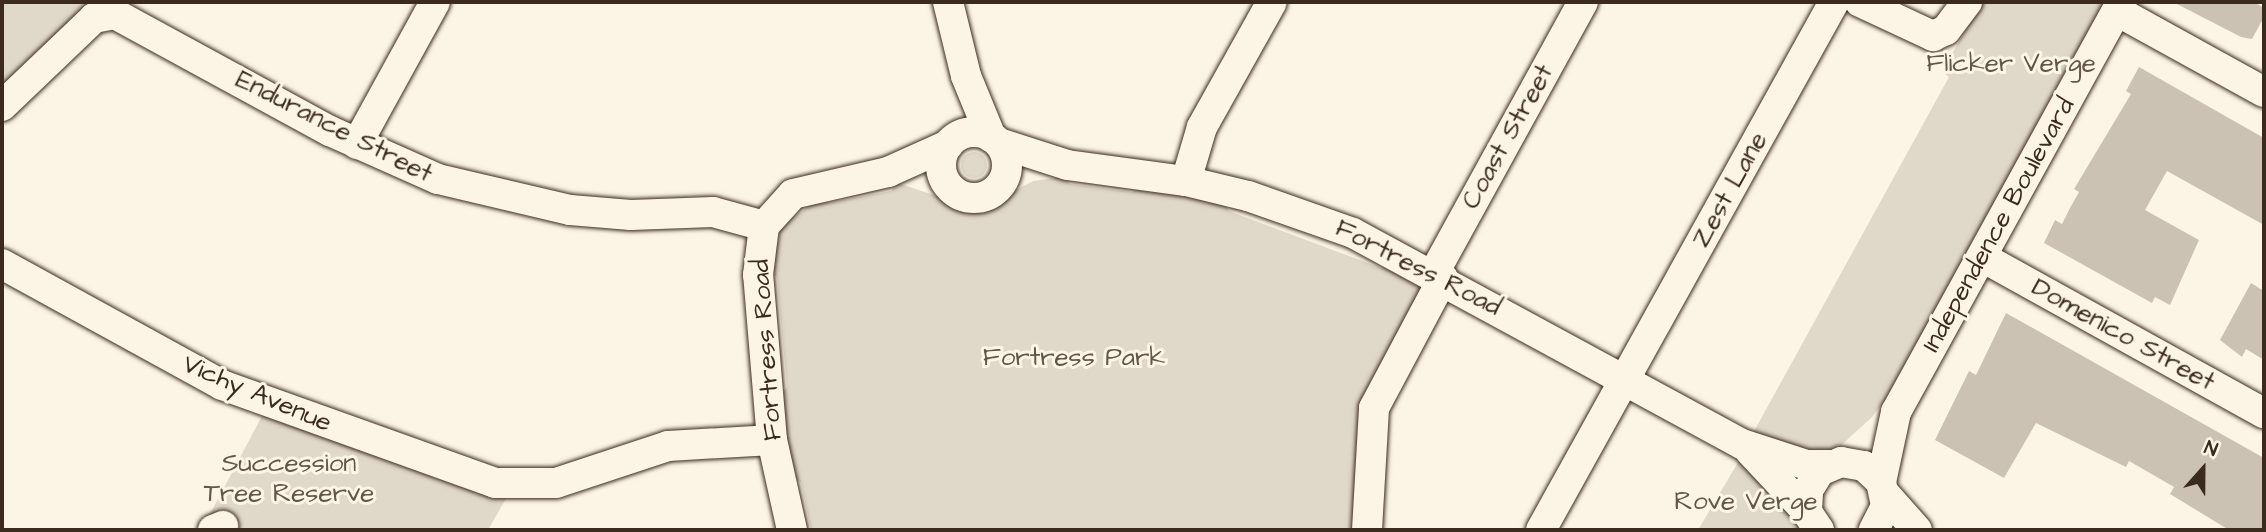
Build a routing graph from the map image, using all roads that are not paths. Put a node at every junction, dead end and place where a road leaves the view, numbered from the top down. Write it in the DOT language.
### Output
graph roads {
  1 [pos="435,2"];
  2 [pos="948,2"];
  3 [pos="1272,2"];
  4 [pos="1583,2"];
  5 [pos="1834,2"];
  6 [pos="1860,2"];
  7 [pos="1967,2"];
  8 [pos="2119,6"];
  9 [pos="107,9"];
  10 [pos="966,76"];
  11 [pos="2264,92"];
  12 [pos="2,106"];
  13 [pos="995,140"];
  14 [pos="952,141"];
  15 [pos="358,144"];
  16 [pos="1067,165"];
  17 [pos="888,172"];
  18 [pos="1186,181"];
  19 [pos="949,187"];
  20 [pos="999,188"];
  21 [pos="764,226"];
  22 [pos="1982,257"];
  23 [pos="2,264"];
  24 [pos="1438,276"];
  25 [pos="1625,378"];
  26 [pos="1896,412"];
  27 [pos="2264,413"];
  28 [pos="772,440"];
  29 [pos="1742,443"];
  30 [pos="1835,464"];
  31 [pos="1883,488"];
  32 [pos="1811,523"];
  33 [pos="792,530"];
  34 [pos="1367,530"];
  35 [pos="1541,530"];
  36 [pos="1874,530"];
  37 [pos="1917,530"];
  1 -- 15 [label="street"];
  2 -- 10 [label="street"];
  3 -- 18 [label="street"];
  4 -- 24 [label="street, Coast Street"];
  5 -- 25 [label="street, Zest Lane"];
  6 -- 7 [label="street"];
  8 -- 11 [label="street"];
  8 -- 22 [label="street, Independence Boulevard"];
  9 -- 12 [label="street"];
  9 -- 15 [label="street, Endurance Street"];
  10 -- 13 [label="street"];
  10 -- 14 [label="street"];
  13 -- 14 [label="street"];
  13 -- 16 [label="street, Fortress Road"];
  13 -- 20 [label="street"];
  14 -- 17 [label="street, Fortress Road"];
  14 -- 19 [label="street"];
  15 -- 21 [label="street, Endurance Street"];
  16 -- 18 [label="street, Fortress Road"];
  16 -- 20 [label="street, Fortress Road"];
  17 -- 19 [label="street, Fortress Road"];
  17 -- 21 [label="street, Fortress Road"];
  18 -- 24 [label="street, Fortress Road"];
  19 -- 20 [label="street"];
  21 -- 28 [label="street, Fortress Road"];
  22 -- 26 [label="street, Independence Boulevard"];
  22 -- 27 [label="street, Domenico Street"];
  23 -- 28 [label="street, Vichy Avenue"];
  24 -- 25 [label="street, Fortress Road"];
  24 -- 34 [label="street, Coast Street"];
  25 -- 29 [label="street, Fortress Road"];
  25 -- 35 [label="street, Zest Lane"];
  26 -- 30 [label="street, Independence Boulevard"];
  26 -- 31 [label="street, Independence Boulevard"];
  28 -- 33 [label="street, Fortress Road"];
  29 -- 30 [label="street, Fortress Road"];
  29 -- 32 [label="street, Fortress Road"];
  30 -- 31 [label="street, Fortress Road"];
  30 -- 32 [label="street, Independence Boulevard"];
  31 -- 36 [label="street, Independence Boulevard"];
  31 -- 37 [label="street"];
}
